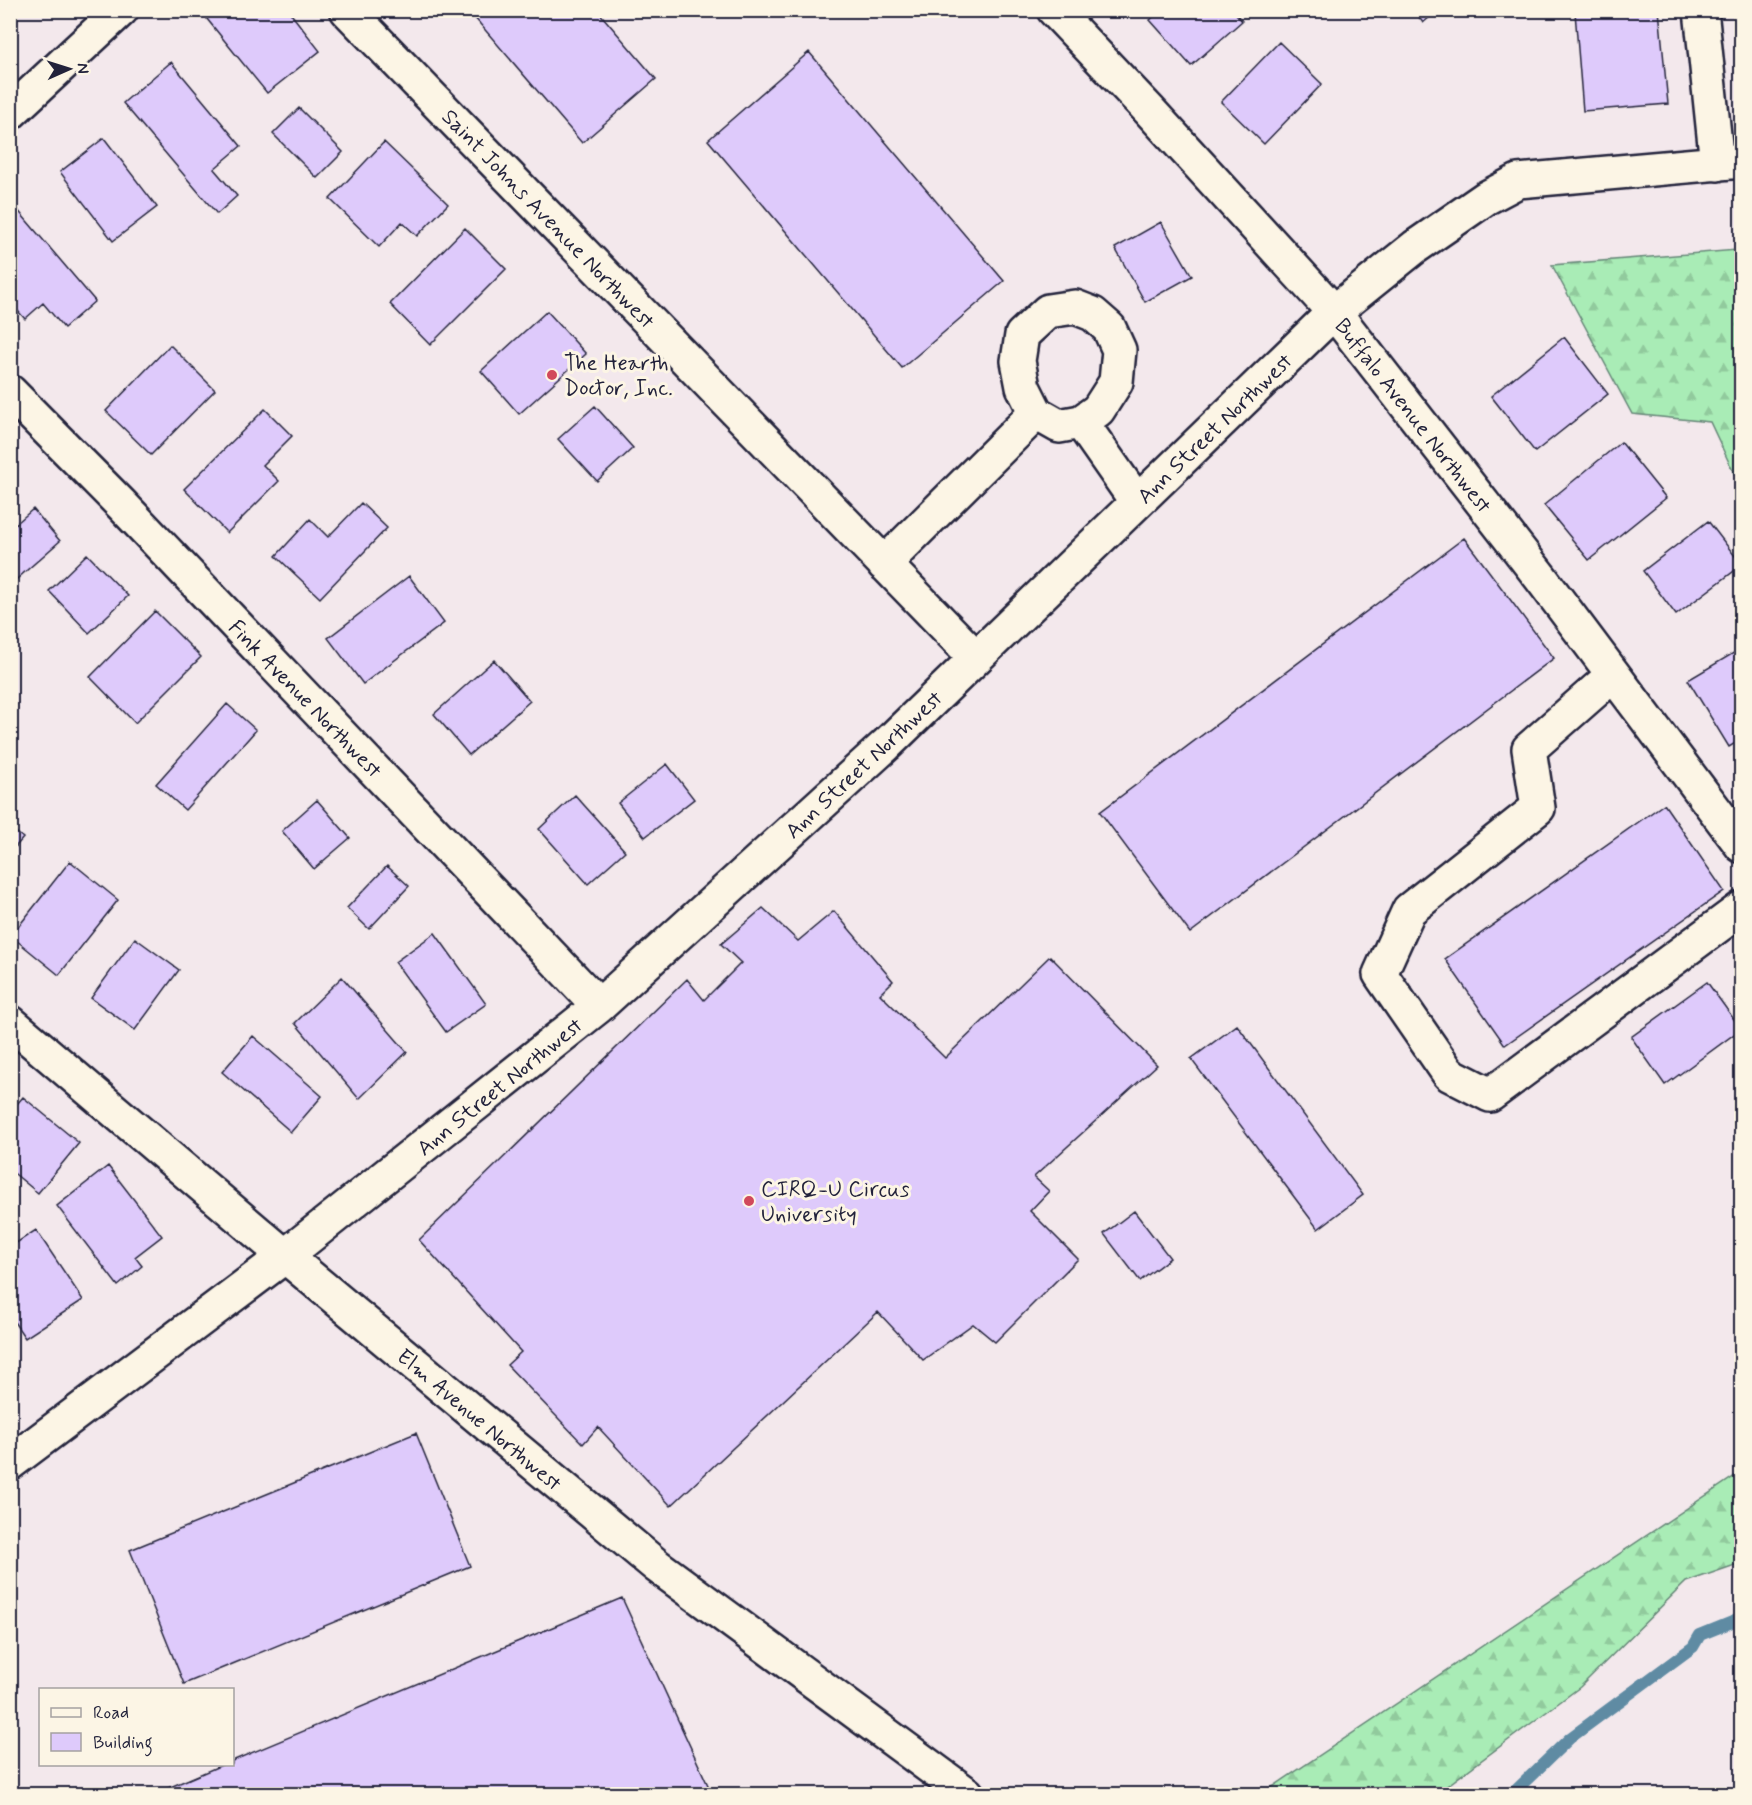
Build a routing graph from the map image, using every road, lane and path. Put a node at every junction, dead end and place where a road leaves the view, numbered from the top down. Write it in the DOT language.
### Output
graph roads {
  1 [pos="121,10"];
  2 [pos="347,10"];
  3 [pos="1054,10"];
  4 [pos="1701,10"];
  5 [pos="10,113"];
  6 [pos="1730,162"];
  7 [pos="1334,312"];
  8 [pos="10,392"];
  9 [pos="1036,413"];
  10 [pos="1081,422"];
  11 [pos="1137,502"];
  12 [pos="884,564"];
  13 [pos="976,658"];
  14 [pos="1613,675"];
  15 [pos="1742,846"];
  16 [pos="1742,908"];
  17 [pos="599,1006"];
  18 [pos="10,1022"];
  19 [pos="285,1256"];
  20 [pos="10,1463"];
  21 [pos="957,1792"];
  1 -- 5 [label="street"];
  2 -- 12 [label="street, Saint Johns Avenue Northwest"];
  3 -- 7 [label="street, Buffalo Avenue Northwest"];
  4 -- 6 [label="street"];
  6 -- 7 [label="street, Ann Street Northwest"];
  7 -- 11 [label="street, Ann Street Northwest"];
  7 -- 14 [label="street, Buffalo Avenue Northwest"];
  8 -- 17 [label="street, Fink Avenue Northwest"];
  9 -- 10 [label="street"];
  9 -- 10 [label="street"];
  9 -- 12 [label="street"];
  10 -- 11 [label="street"];
  11 -- 13 [label="street, Ann Street Northwest"];
  12 -- 13 [label="street, Saint Johns Avenue Northwest"];
  13 -- 17 [label="street, Ann Street Northwest"];
  14 -- 15 [label="street, Buffalo Avenue Northwest"];
  14 -- 16 [label="street"];
  17 -- 19 [label="street, Ann Street Northwest"];
  18 -- 19 [label="street, Elm Avenue Northwest"];
  19 -- 20 [label="street, Ann Street Northwest"];
  19 -- 21 [label="street, Elm Avenue Northwest"];
}
